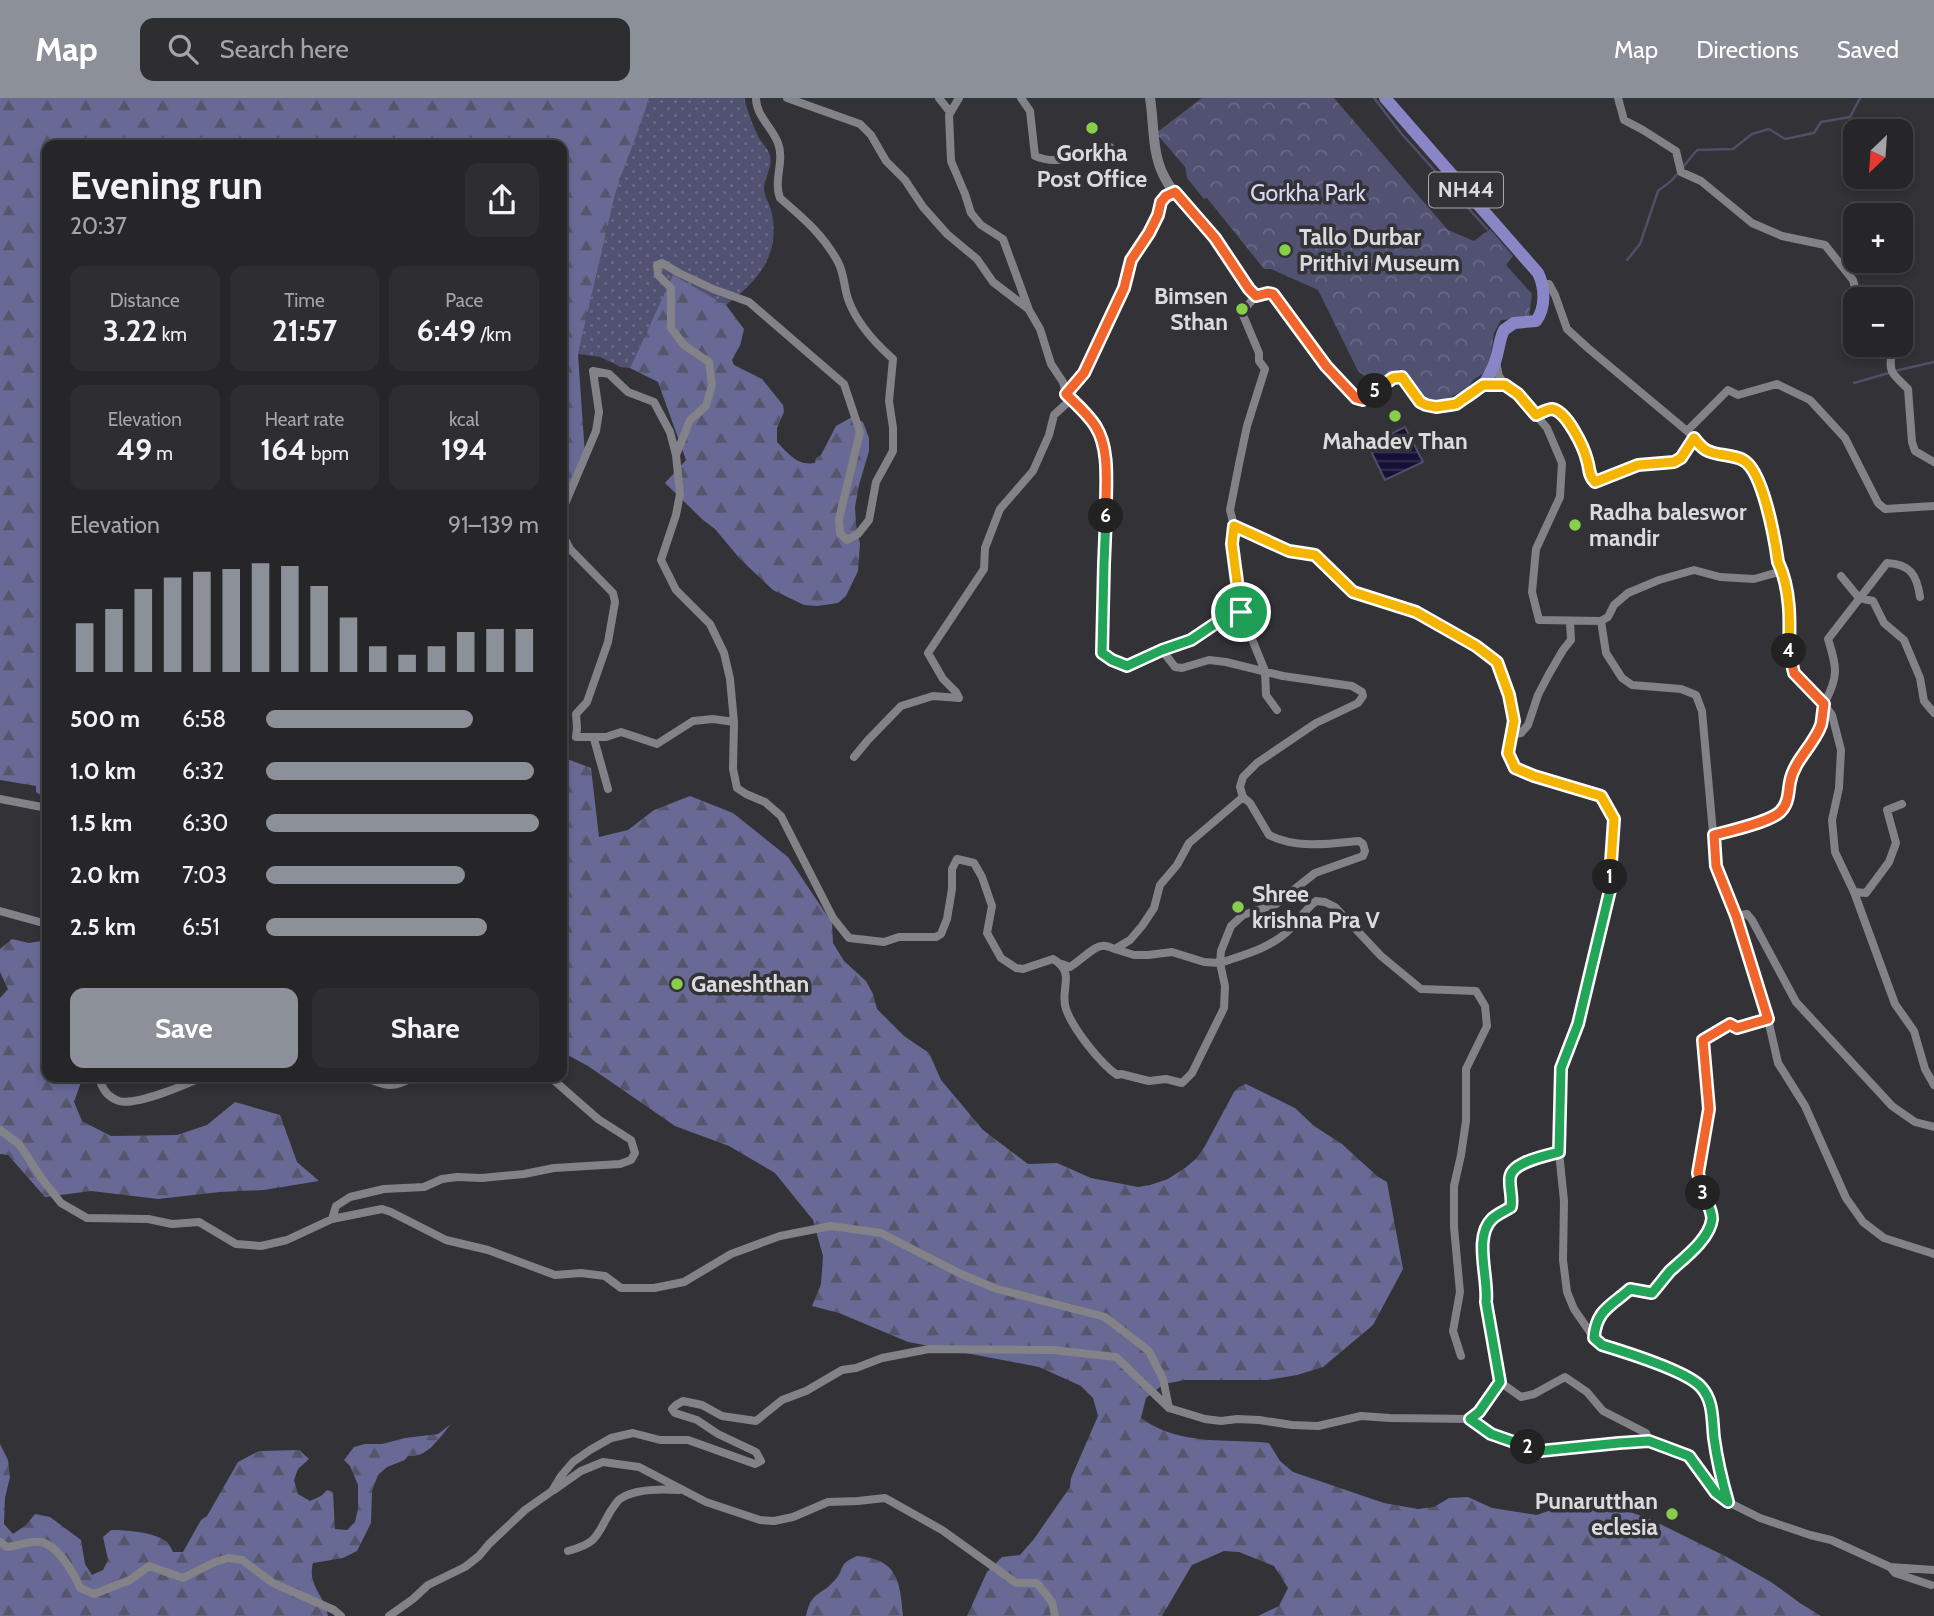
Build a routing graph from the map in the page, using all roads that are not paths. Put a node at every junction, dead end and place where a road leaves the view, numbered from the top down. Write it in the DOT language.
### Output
graph roads {
  1 [pos="756,98"];
  2 [pos="787,98"];
  3 [pos="939,98"];
  4 [pos="960,98"];
  5 [pos="1021,98"];
  6 [pos="1150,98"];
  7 [pos="1385,98"];
  8 [pos="1618,98"];
  9 [pos="950,112"];
  10 [pos="1110,147"];
  11 [pos="1175,192"];
  12 [pos="1541,284"];
  13 [pos="1855,287"];
  14 [pos="1256,296"];
  15 [pos="1029,310"];
  16 [pos="1890,357"];
  17 [pos="1495,362"];
  18 [pos="1483,385"];
  19 [pos="1505,385"];
  20 [pos="1066,394"];
  21 [pos="1536,415"];
  22 [pos="1690,435"];
  23 [pos="676,455"];
  24 [pos="1934,462"];
  25 [pos="567,499"];
  26 [pos="1934,506"];
  27 [pos="1234,526"];
  28 [pos="567,543"];
  29 [pos="1782,571"];
  30 [pos="1840,576"];
  31 [pos="1920,597"];
  32 [pos="1859,598"];
  33 [pos="1241,612"];
  34 [pos="1601,621"];
  35 [pos="1570,622"];
  36 [pos="1162,650"];
  37 [pos="1265,671"];
  38 [pos="1824,706"];
  39 [pos="1277,710"];
  40 [pos="1934,713"];
  41 [pos="734,722"];
  42 [pos="1511,734"];
  43 [pos="594,738"];
  44 [pos="854,757"];
  45 [pos="607,789"];
  46 [pos="1243,797"];
  47 [pos="0,799"];
  48 [pos="1902,804"];
  49 [pos="42,807"];
  50 [pos="1714,835"];
  51 [pos="1854,892"];
  52 [pos="0,911"];
  53 [pos="1736,916"];
  54 [pos="42,922"];
  55 [pos="1115,949"];
  56 [pos="1220,963"];
  57 [pos="1062,964"];
  58 [pos="1768,1019"];
  59 [pos="100,1082"];
  60 [pos="192,1082"];
  61 [pos="375,1082"];
  62 [pos="402,1082"];
  63 [pos="556,1082"];
  64 [pos="1934,1084"];
  65 [pos="1934,1127"];
  66 [pos="0,1130"];
  67 [pos="1559,1152"];
  68 [pos="332,1219"];
  69 [pos="1934,1254"];
  70 [pos="1594,1338"];
  71 [pos="1461,1356"];
  72 [pos="1500,1382"];
  73 [pos="1169,1408"];
  74 [pos="1470,1419"];
  75 [pos="1649,1441"];
  76 [pos="682,1490"];
  77 [pos="552,1491"];
  78 [pos="1728,1502"];
  79 [pos="0,1542"];
  80 [pos="568,1551"];
  81 [pos="1890,1567"];
  82 [pos="1934,1570"];
  83 [pos="1931,1585"];
  84 [pos="341,1616"];
  85 [pos="389,1616"];
  86 [pos="1055,1616"];
  1 -- 23 [label="street"];
  2 -- 15 [label="street"];
  3 -- 9 [label="street"];
  4 -- 9 [label="street"];
  5 -- 10 [label="street"];
  6 -- 11 [label="street"];
  7 -- 12 [label="main road, NH44"];
  8 -- 13 [label="street"];
  9 -- 15 [label="street"];
  11 -- 14 [label="street"];
  11 -- 20 [label="street"];
  12 -- 17 [label="main road"];
  12 -- 22 [label="street"];
  14 -- 18 [label="main road"];
  14 -- 27 [label="street"];
  15 -- 20 [label="street"];
  16 -- 24 [label="street"];
  17 -- 18 [label="main road"];
  17 -- 19 [label="street"];
  18 -- 19 [label="street"];
  19 -- 21 [label="street"];
  20 -- 36 [label="street"];
  20 -- 44 [label="street"];
  21 -- 22 [label="street"];
  21 -- 35 [label="street"];
  22 -- 26 [label="street"];
  22 -- 29 [label="street"];
  23 -- 25 [label="street"];
  23 -- 41 [label="street"];
  27 -- 33 [label="street"];
  27 -- 42 [label="street"];
  28 -- 43 [label="street"];
  29 -- 34 [label="street"];
  29 -- 38 [label="street"];
  30 -- 32 [label="street"];
  31 -- 32 [label="street"];
  32 -- 38 [label="street"];
  32 -- 40 [label="street"];
  33 -- 36 [label="street"];
  33 -- 37 [label="street"];
  34 -- 35 [label="street"];
  34 -- 50 [label="street"];
  35 -- 42 [label="street"];
  36 -- 37 [label="street"];
  37 -- 39 [label="street"];
  37 -- 46 [label="street"];
  38 -- 50 [label="street"];
  38 -- 51 [label="street"];
  41 -- 43 [label="street"];
  41 -- 57 [label="street"];
  42 -- 67 [label="street"];
  43 -- 45 [label="street"];
  46 -- 55 [label="street"];
  46 -- 56 [label="street"];
  47 -- 49 [label="street"];
  48 -- 51 [label="street"];
  50 -- 53 [label="street"];
  51 -- 64 [label="street"];
  52 -- 54 [label="street"];
  53 -- 58 [label="street"];
  53 -- 65 [label="street"];
  55 -- 56 [label="street"];
  55 -- 57 [label="street"];
  56 -- 57 [label="street"];
  56 -- 71 [label="street"];
  58 -- 69 [label="street"];
  58 -- 70 [label="street"];
  59 -- 60 [label="street"];
  61 -- 62 [label="street"];
  63 -- 68 [label="street"];
  66 -- 68 [label="street"];
  67 -- 70 [label="street"];
  67 -- 72 [label="street"];
  68 -- 73 [label="street"];
  70 -- 78 [label="street"];
  72 -- 74 [label="street"];
  72 -- 75 [label="street"];
  73 -- 74 [label="street"];
  73 -- 77 [label="street"];
  74 -- 75 [label="street"];
  75 -- 78 [label="street"];
  76 -- 77 [label="street"];
  76 -- 80 [label="street"];
  76 -- 86 [label="street"];
  77 -- 85 [label="street"];
  78 -- 81 [label="street"];
  79 -- 84 [label="street"];
  81 -- 82 [label="street"];
  81 -- 83 [label="street"];
}
